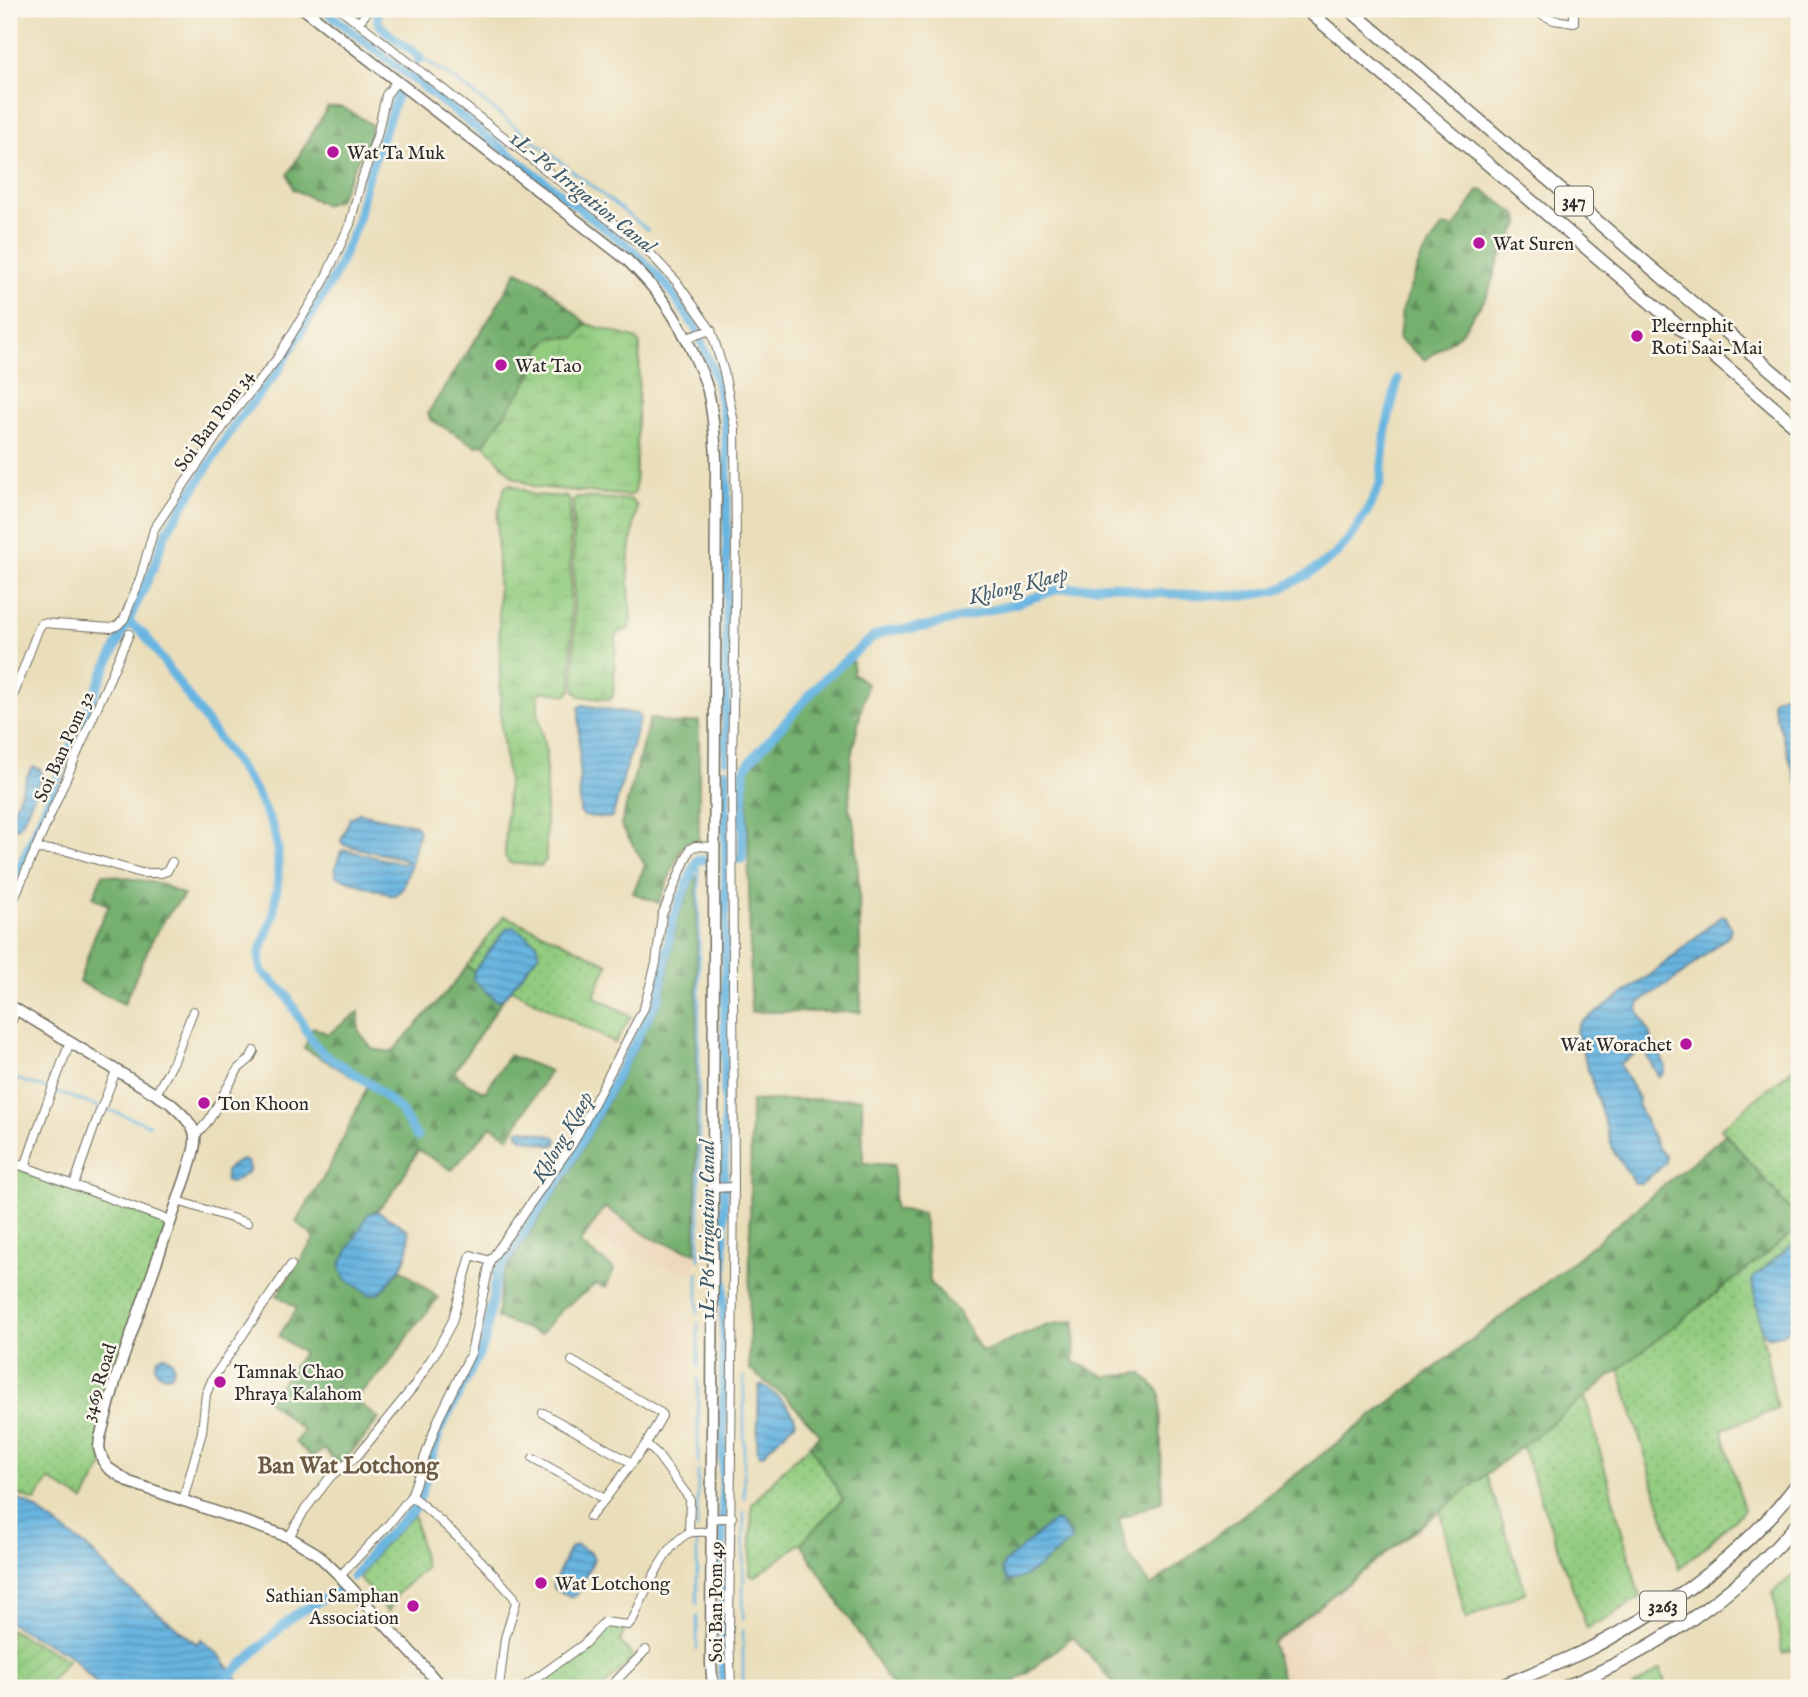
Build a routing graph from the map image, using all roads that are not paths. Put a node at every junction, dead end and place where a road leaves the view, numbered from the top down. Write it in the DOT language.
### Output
graph roads {
  1 [pos="304,9"];
  2 [pos="341,9"];
  3 [pos="366,9"];
  4 [pos="1306,9"];
  5 [pos="1349,9"];
  6 [pos="1529,9"];
  7 [pos="1574,9"];
  8 [pos="359,22"];
  9 [pos="397,81"];
  10 [pos="707,331"];
  11 [pos="690,337"];
  12 [pos="1799,394"];
  13 [pos="1799,429"];
  14 [pos="129,634"];
  15 [pos="732,643"];
  16 [pos="718,645"];
  17 [pos="9,706"];
  18 [pos="732,763"];
  19 [pos="714,769"];
  20 [pos="713,847"];
  21 [pos="35,849"];
  22 [pos="173,862"];
  23 [pos="9,910"];
  24 [pos="12,1007"];
  25 [pos="193,1011"];
  26 [pos="9,1029"];
  27 [pos="70,1042"];
  28 [pos="254,1051"];
  29 [pos="116,1071"];
  30 [pos="156,1094"];
  31 [pos="196,1135"];
  32 [pos="9,1161"];
  33 [pos="24,1167"];
  34 [pos="74,1185"];
  35 [pos="723,1188"];
  36 [pos="178,1201"];
  37 [pos="171,1221"];
  38 [pos="247,1223"];
  39 [pos="489,1261"];
  40 [pos="291,1265"];
  41 [pos="572,1361"];
  42 [pos="543,1413"];
  43 [pos="646,1444"];
  44 [pos="533,1458"];
  45 [pos="632,1463"];
  46 [pos="1799,1482"];
  47 [pos="606,1499"];
  48 [pos="183,1500"];
  49 [pos="416,1500"];
  50 [pos="590,1517"];
  51 [pos="722,1518"];
  52 [pos="1799,1522"];
  53 [pos="711,1532"];
  54 [pos="689,1533"];
  55 [pos="289,1538"];
  56 [pos="340,1577"];
  57 [pos="646,1650"];
  58 [pos="442,1688"];
  59 [pos="499,1688"];
  60 [pos="523,1688"];
  61 [pos="609,1688"];
  62 [pos="713,1688"];
  63 [pos="731,1688"];
  64 [pos="1497,1688"];
  65 [pos="1563,1688"];
  1 -- 9 [label="main road"];
  2 -- 8 [label="street, Soi Ban Pom 49"];
  3 -- 8 [label="street"];
  4 -- 13 [label="main road, 347"];
  5 -- 12 [label="main road, 347"];
  6 -- 7 [label="street"];
  8 -- 10 [label="street, Soi Ban Pom 49"];
  9 -- 11 [label="main road"];
  9 -- 17 [label="street, Soi Ban Pom 34"];
  10 -- 11 [label="street"];
  10 -- 15 [label="street, Soi Ban Pom 49"];
  11 -- 16 [label="main road"];
  14 -- 21 [label="street, Soi Ban Pom 32"];
  15 -- 16 [label="street"];
  15 -- 18 [label="street, Soi Ban Pom 49"];
  16 -- 19 [label="main road"];
  18 -- 19 [label="street"];
  18 -- 35 [label="street, Soi Ban Pom 49"];
  19 -- 20 [label="main road"];
  20 -- 35 [label="main road"];
  20 -- 39 [label="street"];
  21 -- 22 [label="street"];
  21 -- 23 [label="street, Soi Ban Pom 32"];
  24 -- 26 [label="street"];
  24 -- 27 [label="main road"];
  25 -- 30 [label="street"];
  27 -- 29 [label="main road"];
  27 -- 33 [label="street"];
  28 -- 31 [label="street"];
  29 -- 30 [label="main road"];
  29 -- 34 [label="street"];
  30 -- 31 [label="main road"];
  31 -- 36 [label="main road, 3469 Road"];
  32 -- 33 [label="street"];
  33 -- 34 [label="street"];
  34 -- 37 [label="street"];
  35 -- 51 [label="main road"];
  35 -- 51 [label="street, Soi Ban Pom 49"];
  36 -- 37 [label="main road, 3469 Road"];
  36 -- 38 [label="street"];
  37 -- 48 [label="main road, 3469 Road"];
  39 -- 49 [label="street"];
  39 -- 55 [label="street"];
  40 -- 48 [label="street"];
  41 -- 43 [label="street"];
  42 -- 45 [label="street"];
  43 -- 45 [label="street"];
  43 -- 54 [label="street"];
  44 -- 47 [label="street"];
  45 -- 47 [label="street"];
  46 -- 64 [label="main road, 3263"];
  47 -- 50 [label="street"];
  48 -- 55 [label="main road, 3469 Road"];
  49 -- 56 [label="street"];
  49 -- 59 [label="street"];
  51 -- 53 [label="main road"];
  51 -- 63 [label="street, Soi Ban Pom 49"];
  52 -- 65 [label="main road, 3263"];
  53 -- 54 [label="street"];
  53 -- 62 [label="main road"];
  54 -- 60 [label="street"];
  55 -- 56 [label="main road, 3469 Road"];
  56 -- 58 [label="main road, 3469 Road"];
  57 -- 61 [label="street"];
}
